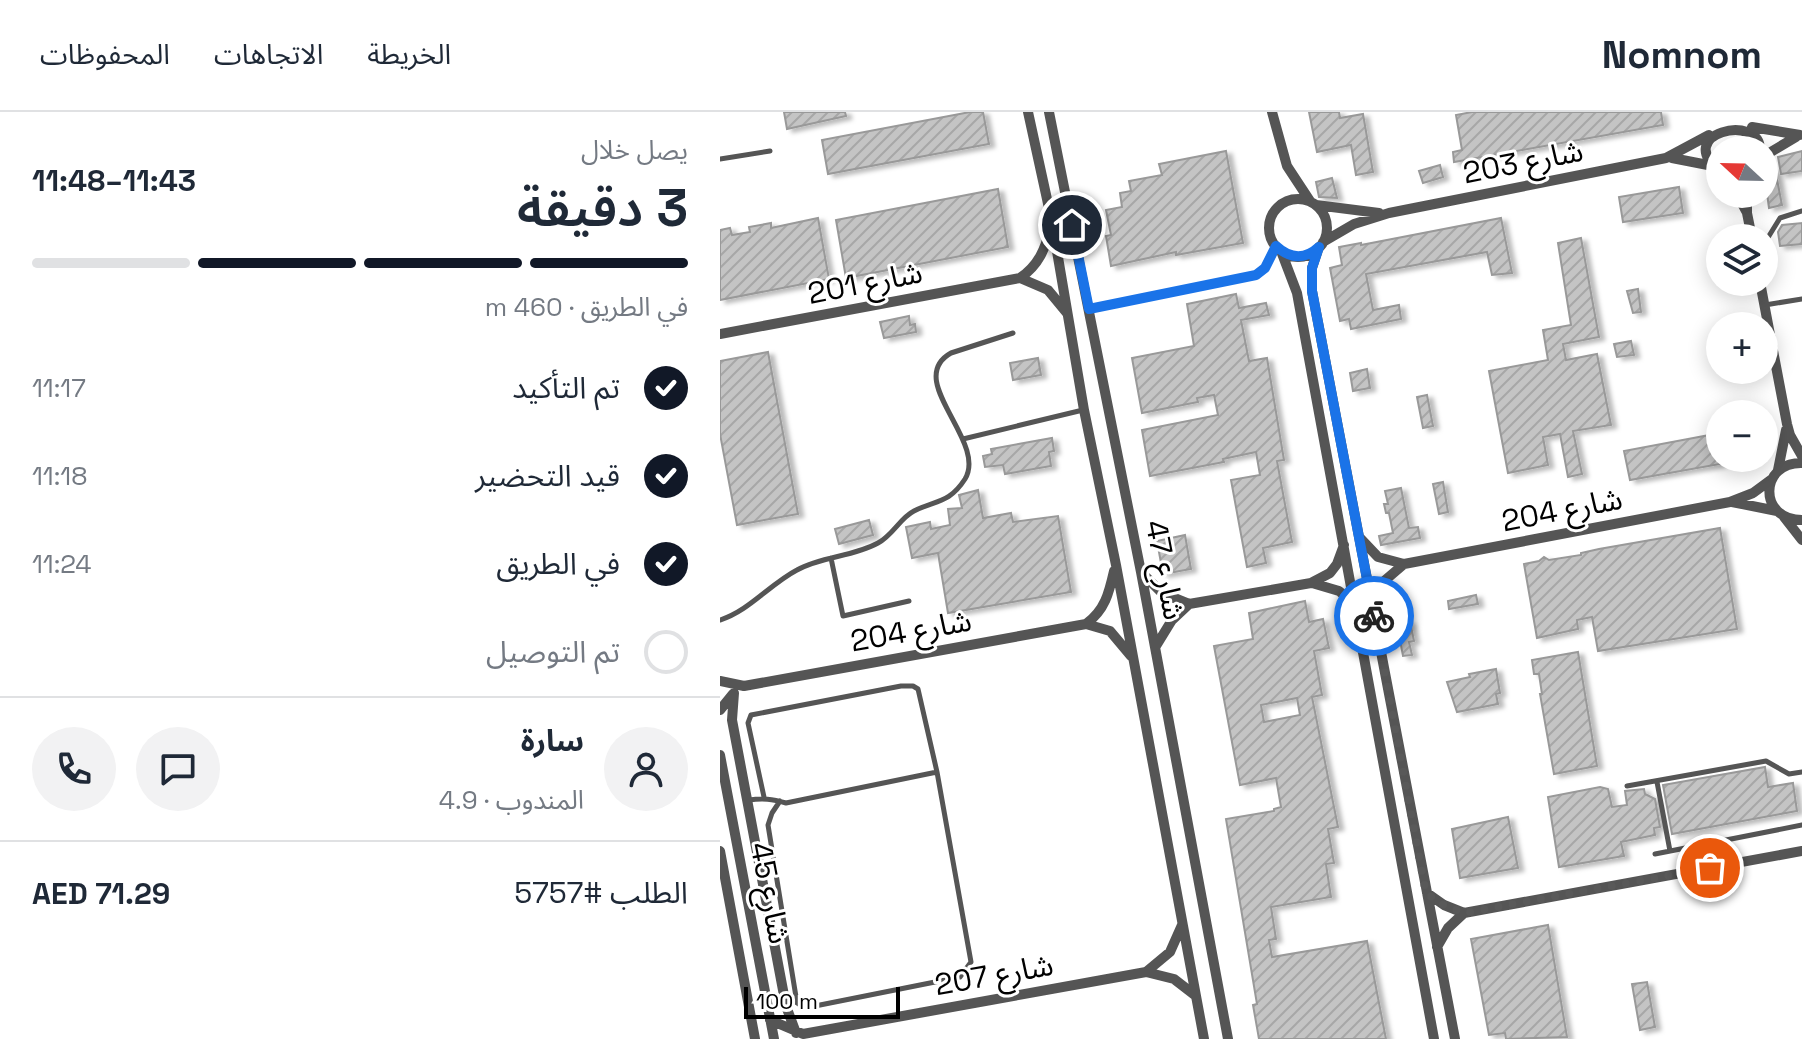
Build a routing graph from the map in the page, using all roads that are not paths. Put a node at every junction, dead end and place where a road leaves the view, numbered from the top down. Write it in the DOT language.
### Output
graph roads {
  1 [pos="1028,112"];
  2 [pos="1049,112"];
  3 [pos="1272,112"];
  4 [pos="1752,127"];
  5 [pos="1709,135"];
  6 [pos="1801,135"];
  7 [pos="1758,136"];
  8 [pos="1778,148"];
  9 [pos="770,151"];
  10 [pos="1666,158"];
  11 [pos="720,159"];
  12 [pos="1706,165"];
  13 [pos="1313,203"];
  14 [pos="1744,208"];
  15 [pos="1747,208"];
  16 [pos="1802,211"];
  17 [pos="1389,213"];
  18 [pos="1747,213"];
  19 [pos="1052,222"];
  20 [pos="1749,224"];
  21 [pos="1776,224"];
  22 [pos="1321,245"];
  23 [pos="1279,248"];
  24 [pos="1020,278"];
  25 [pos="1762,296"];
  26 [pos="1802,299"];
  27 [pos="1764,305"];
  28 [pos="1089,309"];
  29 [pos="1069,316"];
  30 [pos="1013,333"];
  31 [pos="720,334"];
  32 [pos="1084,410"];
  33 [pos="1787,424"];
  34 [pos="963,439"];
  35 [pos="1802,456"];
  36 [pos="1802,463"];
  37 [pos="1775,474"];
  38 [pos="1730,502"];
  39 [pos="1779,514"];
  40 [pos="1802,520"];
  41 [pos="1359,537"];
  42 [pos="1802,540"];
  43 [pos="1345,543"];
  44 [pos="831,558"];
  45 [pos="1404,564"];
  46 [pos="1116,565"];
  47 [pos="1141,572"];
  48 [pos="1311,583"];
  49 [pos="909,601"];
  50 [pos="1189,604"];
  51 [pos="1356,605"];
  52 [pos="1372,607"];
  53 [pos="720,620"];
  54 [pos="1086,624"];
  55 [pos="1155,649"];
  56 [pos="1134,660"];
  57 [pos="720,681"];
  58 [pos="744,686"];
  59 [pos="734,693"];
  60 [pos="720,710"];
  61 [pos="720,755"];
  62 [pos="937,772"];
  63 [pos="1802,772"];
  64 [pos="1657,782"];
  65 [pos="1627,786"];
  66 [pos="764,797"];
  67 [pos="748,800"];
  68 [pos="780,801"];
  69 [pos="1802,825"];
  70 [pos="720,851"];
  71 [pos="1670,851"];
  72 [pos="1802,851"];
  73 [pos="1655,854"];
  74 [pos="1426,893"];
  75 [pos="1464,913"];
  76 [pos="1183,923"];
  77 [pos="1437,947"];
  78 [pos="1146,972"];
  79 [pos="1196,996"];
  80 [pos="770,1020"];
  81 [pos="799,1035"];
  82 [pos="755,1039"];
  83 [pos="774,1039"];
  84 [pos="1204,1039"];
  85 [pos="1228,1039"];
  86 [pos="1434,1039"];
  87 [pos="1455,1039"];
  1 -- 19 [label="street, شارع 47"];
  2 -- 28 [label="street, شارع 47"];
  3 -- 13 [label="street"];
  4 -- 5 [label="street, شارع 203"];
  4 -- 6 [label="street"];
  4 -- 7 [label="street"];
  5 -- 10 [label="street, شارع 203"];
  6 -- 8 [label="street"];
  9 -- 11 [label="lane"];
  10 -- 12 [label="street, شارع 203"];
  10 -- 17 [label="street, شارع 203"];
  13 -- 17 [label="street, شارع 203"];
  13 -- 22 [label="street"];
  13 -- 23 [label="street"];
  14 -- 18 [label="street"];
  15 -- 18 [label="street"];
  16 -- 21 [label="lane"];
  17 -- 22 [label="street, شارع 203"];
  18 -- 20 [label="street"];
  19 -- 24 [label="street"];
  19 -- 29 [label="street, شارع 47"];
  22 -- 23 [label="street"];
  22 -- 41 [label="street"];
  23 -- 28 [label="lane"];
  23 -- 43 [label="street"];
  24 -- 29 [label="street"];
  24 -- 31 [label="street, شارع 201"];
  25 -- 27 [label="street"];
  26 -- 27 [label="lane"];
  27 -- 33 [label="street"];
  28 -- 47 [label="street, شارع 47"];
  29 -- 32 [label="street, شارع 47"];
  30 -- 34 [label="lane"];
  32 -- 34 [label="lane"];
  32 -- 46 [label="street, شارع 47"];
  33 -- 35 [label="street"];
  33 -- 37 [label="street"];
  34 -- 44 [label="lane"];
  36 -- 37 [label="street, شارع 204"];
  37 -- 38 [label="street, شارع 204"];
  37 -- 39 [label="street"];
  38 -- 39 [label="street, شارع 204"];
  38 -- 45 [label="street, شارع 204"];
  39 -- 40 [label="street, شارع 204"];
  39 -- 42 [label="street"];
  41 -- 45 [label="street"];
  41 -- 52 [label="street"];
  43 -- 48 [label="street"];
  43 -- 51 [label="street"];
  44 -- 49 [label="lane"];
  44 -- 53 [label="lane"];
  45 -- 52 [label="street"];
  46 -- 54 [label="street"];
  46 -- 56 [label="street, شارع 47"];
  47 -- 50 [label="street"];
  47 -- 55 [label="street, شارع 47"];
  48 -- 50 [label="street"];
  48 -- 51 [label="street"];
  50 -- 55 [label="street"];
  51 -- 86 [label="street"];
  52 -- 74 [label="street"];
  54 -- 56 [label="street"];
  54 -- 58 [label="street, شارع 204"];
  55 -- 85 [label="street, شارع 47"];
  56 -- 76 [label="street, شارع 47"];
  57 -- 58 [label="street, شارع 204"];
  58 -- 59 [label="street, شارع 204"];
  59 -- 60 [label="street, شارع 204"];
  59 -- 67 [label="street"];
  61 -- 80 [label="street, شارع 45"];
  62 -- 66 [label="lane"];
  62 -- 68 [label="lane"];
  62 -- 68 [label="lane"];
  63 -- 64 [label="lane"];
  64 -- 65 [label="lane"];
  64 -- 71 [label="lane"];
  66 -- 67 [label="lane"];
  66 -- 68 [label="lane"];
  67 -- 81 [label="street"];
  69 -- 71 [label="lane"];
  70 -- 82 [label="street, شارع 45"];
  71 -- 73 [label="lane"];
  72 -- 75 [label="street"];
  74 -- 75 [label="street"];
  74 -- 77 [label="street"];
  75 -- 77 [label="street"];
  76 -- 78 [label="street"];
  76 -- 79 [label="street, شارع 47"];
  77 -- 87 [label="street"];
  78 -- 79 [label="street"];
  78 -- 81 [label="street, شارع 207"];
  79 -- 84 [label="street, شارع 47"];
  80 -- 81 [label="street"];
  80 -- 83 [label="street, شارع 45"];
}
